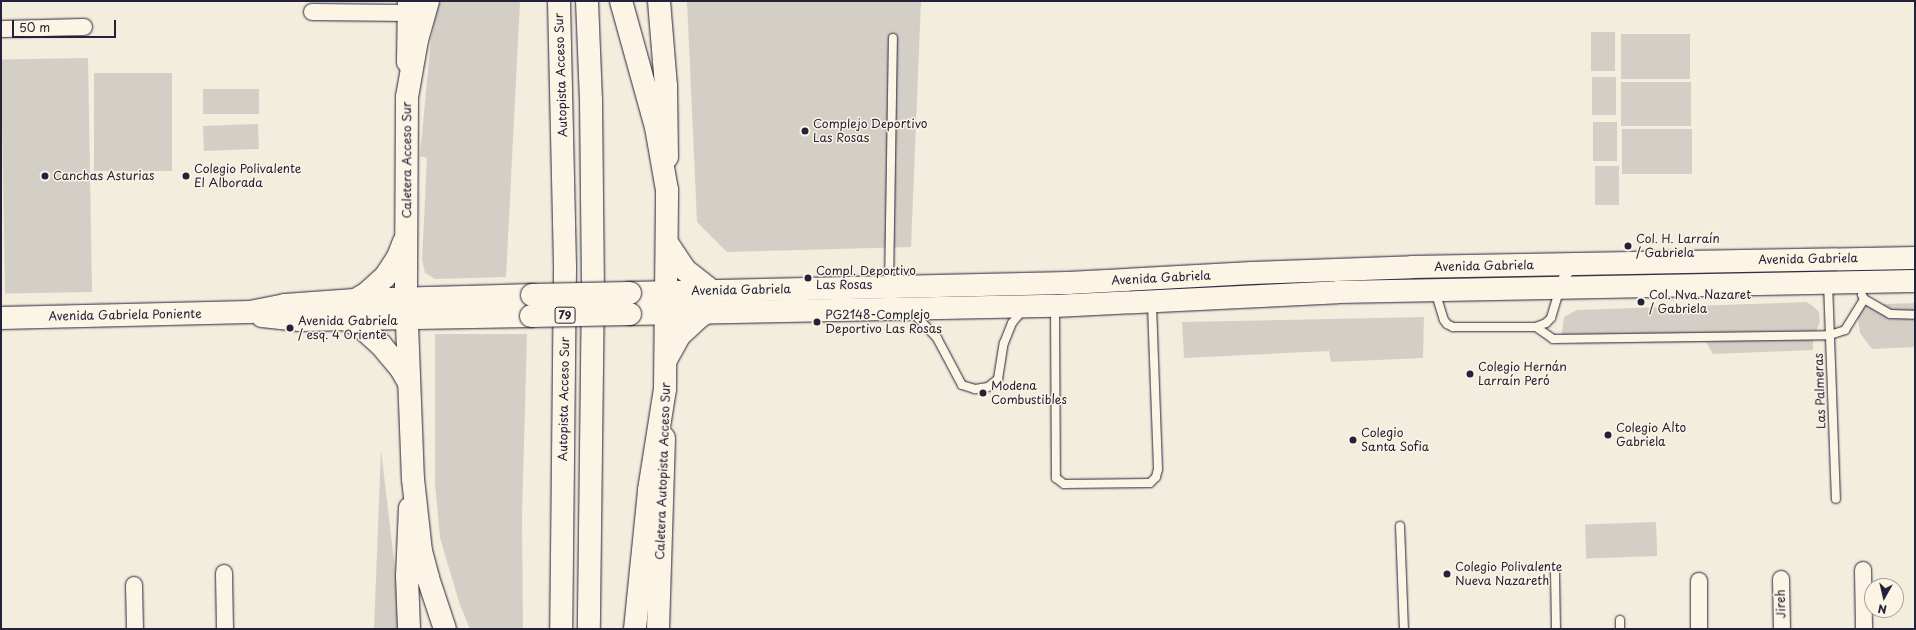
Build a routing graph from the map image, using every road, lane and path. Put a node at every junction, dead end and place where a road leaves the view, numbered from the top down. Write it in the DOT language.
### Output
graph roads {
  1 [pos="428,1"];
  2 [pos="559,1"];
  3 [pos="587,1"];
  4 [pos="620,1"];
  5 [pos="659,1"];
  6 [pos="408,7"];
  7 [pos="312,12"];
  8 [pos="84,27"];
  9 [pos="1,29"];
  10 [pos="893,38"];
  11 [pos="407,97"];
  12 [pos="667,190"];
  13 [pos="407,235"];
  14 [pos="667,242"];
  15 [pos="1915,258"];
  16 [pos="1583,263"];
  17 [pos="1915,281"];
  18 [pos="1828,282"];
  19 [pos="1560,287"];
  20 [pos="889,288"];
  21 [pos="1434,290"];
  22 [pos="1861,290"];
  23 [pos="712,291"];
  24 [pos="356,300"];
  25 [pos="667,302"];
  26 [pos="1152,302"];
  27 [pos="1055,306"];
  28 [pos="1025,307"];
  29 [pos="406,308"];
  30 [pos="908,309"];
  31 [pos="250,312"];
  32 [pos="707,312"];
  33 [pos="1915,315"];
  34 [pos="1,318"];
  35 [pos="347,320"];
  36 [pos="1536,327"];
  37 [pos="1830,335"];
  38 [pos="666,360"];
  39 [pos="409,383"];
  40 [pos="666,389"];
  41 [pos="413,479"];
  42 [pos="1836,499"];
  43 [pos="1400,526"];
  44 [pos="1863,570"];
  45 [pos="1555,572"];
  46 [pos="224,573"];
  47 [pos="1781,579"];
  48 [pos="1699,581"];
  49 [pos="134,585"];
  50 [pos="1620,620"];
  51 [pos="135,629"];
  52 [pos="224,629"];
  53 [pos="409,629"];
  54 [pos="445,629"];
  55 [pos="561,629"];
  56 [pos="589,629"];
  57 [pos="635,629"];
  58 [pos="658,629"];
  59 [pos="1404,629"];
  60 [pos="1556,629"];
  61 [pos="1620,629"];
  62 [pos="1699,629"];
  63 [pos="1782,629"];
  64 [pos="1864,629"];
  1 -- 11 [label="main road"];
  2 -- 55 [label="main road, Autopista Acceso Sur / 79"];
  3 -- 56 [label="main road, 79"];
  4 -- 12 [label="main road"];
  5 -- 12 [label="main road"];
  6 -- 7 [label="street"];
  6 -- 11 [label="main road, Caletera Acceso Sur"];
  8 -- 9 [label="street"];
  10 -- 20 [label="lane"];
  11 -- 13 [label="main road, Caletera Acceso Sur"];
  12 -- 14 [label="main road"];
  13 -- 24 [label="main road"];
  13 -- 29 [label="main road, Caletera Acceso Sur"];
  14 -- 23 [label="main road"];
  14 -- 25 [label="main road"];
  15 -- 16 [label="main road, Avenida Gabriela"];
  16 -- 19 [label="lane"];
  16 -- 20 [label="main road, Avenida Gabriela"];
  17 -- 22 [label="main road, Avenida Gabriela"];
  18 -- 19 [label="main road, Avenida Gabriela"];
  18 -- 22 [label="main road, Avenida Gabriela"];
  18 -- 37 [label="lane, Las Palmeras"];
  19 -- 21 [label="main road, Avenida Gabriela"];
  19 -- 36 [label="lane"];
  20 -- 23 [label="main road, Avenida Gabriela"];
  21 -- 26 [label="main road, Avenida Gabriela"];
  21 -- 36 [label="lane"];
  22 -- 33 [label="lane"];
  22 -- 37 [label="lane"];
  23 -- 25 [label="main road, Avenida Gabriela"];
  24 -- 29 [label="main road, Avenida Gabriela Poniente"];
  24 -- 31 [label="main road, Avenida Gabriela Poniente"];
  25 -- 29 [label="main road, Avenida Gabriela, bridge"];
  25 -- 32 [label="main road, Avenida Gabriela"];
  25 -- 38 [label="main road, Caletera Autopista Acceso Sur"];
  26 -- 27 [label="main road, Avenida Gabriela"];
  26 -- 27 [label="lane"];
  27 -- 28 [label="main road, Avenida Gabriela"];
  28 -- 30 [label="main road, Avenida Gabriela"];
  28 -- 30 [label="lane"];
  29 -- 35 [label="main road, Avenida Gabriela Poniente"];
  29 -- 39 [label="main road"];
  30 -- 32 [label="main road, Avenida Gabriela"];
  31 -- 34 [label="main road, Avenida Gabriela Poniente"];
  31 -- 35 [label="main road, Avenida Gabriela Poniente"];
  32 -- 38 [label="main road"];
  35 -- 39 [label="main road"];
  36 -- 37 [label="lane"];
  37 -- 42 [label="lane, Las Palmeras"];
  38 -- 40 [label="main road, Caletera Autopista Acceso Sur"];
  39 -- 41 [label="main road"];
  40 -- 57 [label="main road"];
  40 -- 58 [label="main road, Caletera Autopista Acceso Sur"];
  41 -- 53 [label="main road"];
  41 -- 54 [label="main road"];
  43 -- 59 [label="lane"];
  44 -- 64 [label="street"];
  45 -- 60 [label="lane"];
  46 -- 52 [label="street"];
  47 -- 63 [label="street, Jireh"];
  48 -- 62 [label="street"];
  49 -- 51 [label="street"];
  50 -- 61 [label="lane"];
}
